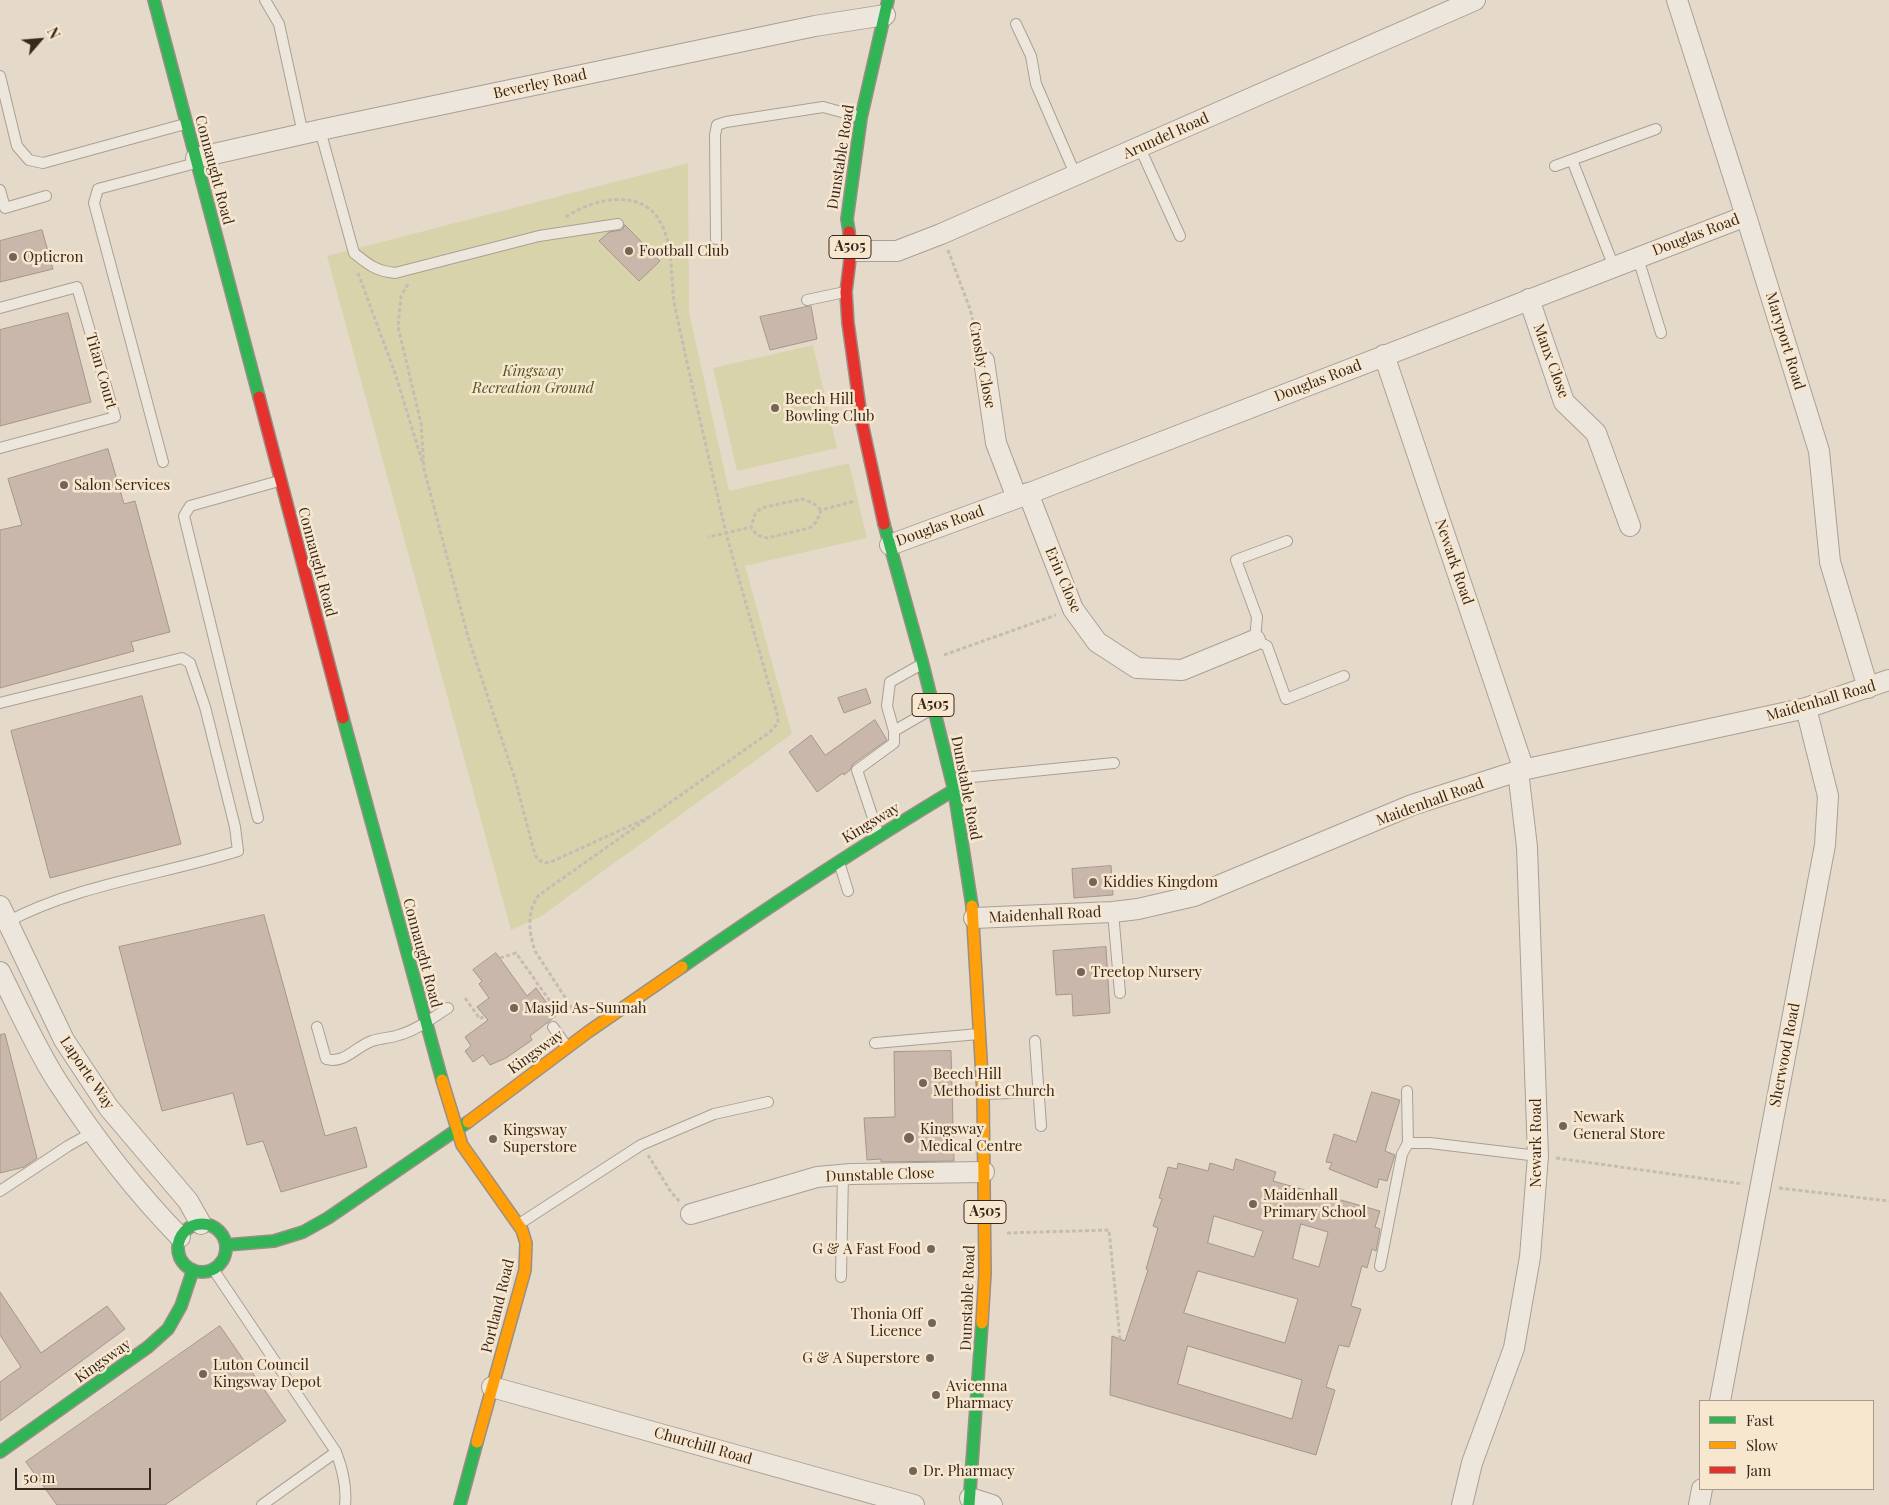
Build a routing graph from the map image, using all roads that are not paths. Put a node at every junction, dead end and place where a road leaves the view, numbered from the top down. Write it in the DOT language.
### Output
graph roads {
  1 [pos="154,0"];
  2 [pos="265,0"];
  3 [pos="1476,0"];
  4 [pos="1677,0"];
  5 [pos="887,8"];
  6 [pos="1016,24"];
  7 [pos="0,76"];
  8 [pos="861,118"];
  9 [pos="186,124"];
  10 [pos="1656,129"];
  11 [pos="311,132"];
  12 [pos="1140,148"];
  13 [pos="1572,160"];
  14 [pos="196,161"];
  15 [pos="1555,166"];
  16 [pos="1076,176"];
  17 [pos="0,190"];
  18 [pos="46,196"];
  19 [pos="1746,216"];
  20 [pos="618,224"];
  21 [pos="1180,236"];
  22 [pos="716,239"];
  23 [pos="851,251"];
  24 [pos="1638,258"];
  25 [pos="1614,267"];
  26 [pos="846,292"];
  27 [pos="1529,299"];
  28 [pos="807,300"];
  29 [pos="0,308"];
  30 [pos="1661,333"];
  31 [pos="1384,355"];
  32 [pos="984,361"];
  33 [pos="0,448"];
  34 [pos="163,462"];
  35 [pos="280,480"];
  36 [pos="1022,496"];
  37 [pos="1630,526"];
  38 [pos="1287,541"];
  39 [pos="890,545"];
  40 [pos="1255,640"];
  41 [pos="922,662"];
  42 [pos="1344,676"];
  43 [pos="1889,680"];
  44 [pos="1868,688"];
  45 [pos="0,703"];
  46 [pos="933,708"];
  47 [pos="1806,708"];
  48 [pos="894,730"];
  49 [pos="1114,763"];
  50 [pos="1521,770"];
  51 [pos="952,784"];
  52 [pos="258,818"];
  53 [pos="879,835"];
  54 [pos="838,861"];
  55 [pos="848,891"];
  56 [pos="1113,912"];
  57 [pos="4,914"];
  58 [pos="974,918"];
  59 [pos="0,972"];
  60 [pos="1120,993"];
  61 [pos="448,1008"];
  62 [pos="425,1022"];
  63 [pos="317,1027"];
  64 [pos="553,1027"];
  65 [pos="980,1034"];
  66 [pos="1035,1041"];
  67 [pos="875,1043"];
  68 [pos="567,1048"];
  69 [pos="1407,1091"];
  70 [pos="1038,1092"];
  71 [pos="983,1094"];
  72 [pos="768,1102"];
  73 [pos="1041,1126"];
  74 [pos="457,1130"];
  75 [pos="93,1132"];
  76 [pos="1408,1143"];
  77 [pos="1538,1156"];
  78 [pos="984,1172"];
  79 [pos="843,1174"];
  80 [pos="0,1191"];
  81 [pos="691,1214"];
  82 [pos="201,1224"];
  83 [pos="518,1224"];
  84 [pos="180,1237"];
  85 [pos="226,1245"];
  86 [pos="1380,1266"];
  87 [pos="213,1269"];
  88 [pos="193,1270"];
  89 [pos="841,1277"];
  90 [pos="492,1387"];
  91 [pos="1720,1400"];
  92 [pos="0,1452"];
  93 [pos="336,1452"];
  94 [pos="1702,1490"];
  95 [pos="970,1501"];
  96 [pos="262,1505"];
  97 [pos="345,1505"];
  98 [pos="460,1505"];
  99 [pos="914,1505"];
  100 [pos="992,1505"];
  101 [pos="1462,1505"];
  102 [pos="1699,1505"];
  1 -- 9 [label="street, Connaught Road"];
  2 -- 11 [label="lane"];
  3 -- 12 [label="street, Arundel Road"];
  4 -- 19 [label="street, Maryport Road"];
  5 -- 8 [label="street, Dunstable Road / A505"];
  5 -- 11 [label="street, Beverley Road"];
  6 -- 16 [label="lane"];
  7 -- 9 [label="lane"];
  8 -- 22 [label="lane"];
  8 -- 23 [label="street, Dunstable Road / A505"];
  9 -- 14 [label="street, Connaught Road"];
  10 -- 13 [label="lane"];
  11 -- 14 [label="street, Beverley Road"];
  11 -- 20 [label="lane"];
  12 -- 16 [label="street, Arundel Road"];
  12 -- 21 [label="lane"];
  13 -- 15 [label="lane"];
  13 -- 25 [label="lane"];
  14 -- 34 [label="lane"];
  14 -- 35 [label="street, Connaught Road"];
  16 -- 23 [label="street, Arundel Road"];
  17 -- 18 [label="lane"];
  19 -- 24 [label="street, Douglas Road"];
  19 -- 44 [label="street, Maryport Road"];
  23 -- 26 [label="street, Dunstable Road / A505"];
  24 -- 25 [label="street, Douglas Road"];
  24 -- 30 [label="lane"];
  25 -- 27 [label="street, Douglas Road"];
  26 -- 28 [label="lane"];
  26 -- 39 [label="street, Dunstable Road / A505"];
  27 -- 31 [label="street, Douglas Road"];
  27 -- 37 [label="street, Manx Close"];
  29 -- 33 [label="lane, Titan Court"];
  31 -- 36 [label="street, Douglas Road"];
  31 -- 50 [label="street, Newark Road"];
  32 -- 36 [label="street, Crosby Close"];
  35 -- 52 [label="lane"];
  35 -- 62 [label="street, Connaught Road"];
  36 -- 39 [label="street, Douglas Road"];
  36 -- 40 [label="street, Erin Close"];
  38 -- 40 [label="lane"];
  39 -- 41 [label="street, Dunstable Road / A505"];
  40 -- 42 [label="lane"];
  41 -- 46 [label="street, Dunstable Road / A505"];
  41 -- 48 [label="lane"];
  43 -- 44 [label="street, Maidenhall Road"];
  44 -- 47 [label="street, Maidenhall Road"];
  45 -- 57 [label="lane"];
  46 -- 48 [label="lane"];
  46 -- 51 [label="street, Dunstable Road / A505"];
  47 -- 50 [label="street, Maidenhall Road"];
  47 -- 91 [label="street, Sherwood Road"];
  48 -- 53 [label="lane"];
  49 -- 51 [label="lane"];
  50 -- 56 [label="street, Maidenhall Road"];
  50 -- 77 [label="street, Newark Road"];
  51 -- 53 [label="street, Kingsway"];
  51 -- 58 [label="street, Dunstable Road / A505"];
  53 -- 54 [label="street, Kingsway"];
  54 -- 55 [label="lane"];
  54 -- 68 [label="street, Kingsway"];
  56 -- 58 [label="street, Maidenhall Road"];
  56 -- 60 [label="lane"];
  57 -- 82 [label="street, Laporte Way"];
  58 -- 65 [label="street, Dunstable Road / A505"];
  59 -- 75 [label="street, Laporte Way"];
  61 -- 62 [label="lane"];
  62 -- 63 [label="lane"];
  62 -- 74 [label="street, Connaught Road"];
  64 -- 68 [label="lane"];
  65 -- 67 [label="lane"];
  65 -- 71 [label="street, Dunstable Road / A505"];
  66 -- 70 [label="lane"];
  68 -- 74 [label="street, Kingsway"];
  69 -- 76 [label="lane"];
  70 -- 71 [label="lane"];
  70 -- 73 [label="lane"];
  71 -- 78 [label="street, Dunstable Road / A505"];
  72 -- 83 [label="lane"];
  74 -- 83 [label="street, Portland Road"];
  74 -- 85 [label="street, Kingsway"];
  75 -- 80 [label="lane"];
  75 -- 84 [label="street, Laporte Way"];
  76 -- 77 [label="lane"];
  76 -- 86 [label="lane"];
  77 -- 101 [label="street, Newark Road"];
  78 -- 79 [label="street, Dunstable Close"];
  78 -- 95 [label="street, Dunstable Road / A505"];
  79 -- 81 [label="street, Dunstable Close"];
  79 -- 89 [label="lane"];
  82 -- 84 [label="street"];
  82 -- 85 [label="street"];
  83 -- 90 [label="street, Portland Road"];
  84 -- 88 [label="street"];
  85 -- 87 [label="street"];
  87 -- 88 [label="street"];
  87 -- 93 [label="lane"];
  88 -- 92 [label="street, Kingsway"];
  90 -- 98 [label="street, Portland Road"];
  90 -- 99 [label="street, Churchill Road"];
  93 -- 96 [label="lane"];
  93 -- 97 [label="lane"];
  94 -- 102 [label="street"];
  95 -- 100 [label="street"];
}
